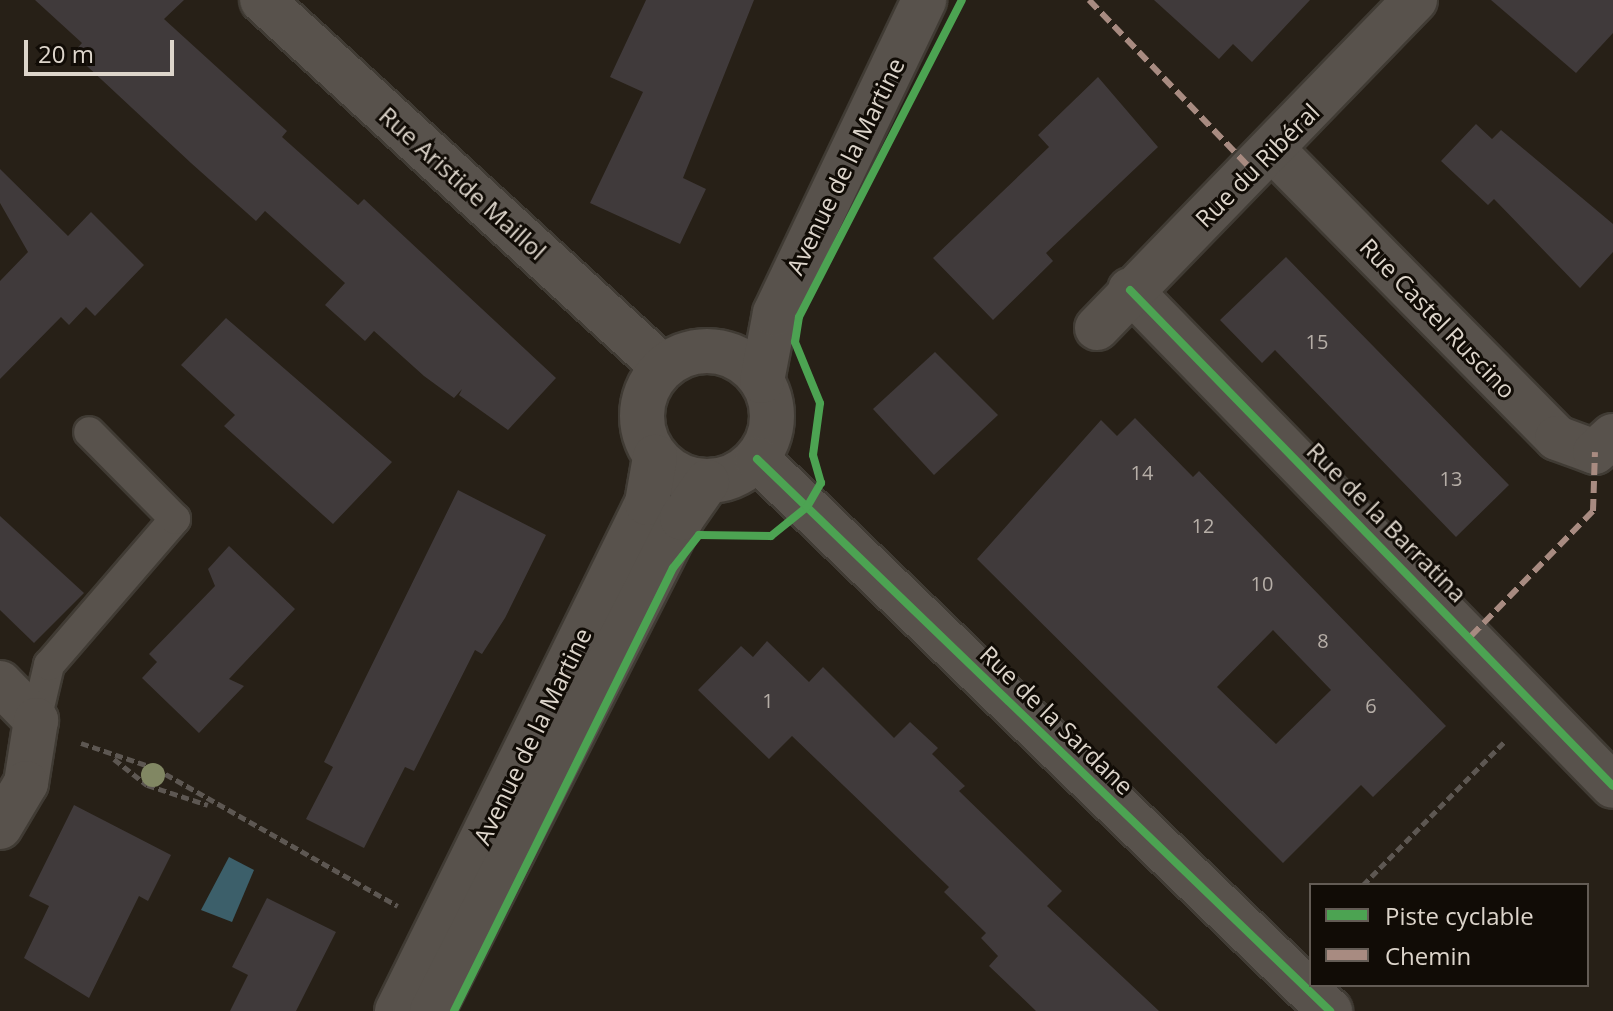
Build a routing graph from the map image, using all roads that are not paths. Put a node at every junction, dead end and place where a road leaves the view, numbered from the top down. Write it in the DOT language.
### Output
graph roads {
  1 [pos="262,0"];
  2 [pos="901,0"];
  3 [pos="924,0"];
  4 [pos="1415,0"];
  5 [pos="1274,151"];
  6 [pos="1130,290"];
  7 [pos="1097,328"];
  8 [pos="713,351"];
  9 [pos="663,367"];
  10 [pos="762,381"];
  11 [pos="89,432"];
  12 [pos="1613,436"];
  13 [pos="655,457"];
  14 [pos="757,459"];
  15 [pos="707,482"];
  16 [pos="0,683"];
  17 [pos="36,720"];
  18 [pos="1613,786"];
  19 [pos="0,827"];
  20 [pos="397,1011"];
  21 [pos="432,1011"];
  22 [pos="1330,1011"];
  1 -- 9 [label="street, Rue Aristide Maillol"];
  2 -- 8 [label="street, Avenue de la Martine"];
  3 -- 10 [label="street, Avenue de la Martine"];
  4 -- 5 [label="street, Rue du Ribéral"];
  5 -- 6 [label="street, Rue du Ribéral"];
  5 -- 12 [label="street, Rue Castel Ruscino"];
  6 -- 7 [label="street, Rue du Ribéral"];
  6 -- 18 [label="street, Rue de la Barratina"];
  8 -- 9 [label="street"];
  8 -- 10 [label="street"];
  9 -- 13 [label="street"];
  10 -- 14 [label="street"];
  11 -- 17 [label="lane"];
  13 -- 15 [label="street"];
  13 -- 20 [label="street, Avenue de la Martine"];
  14 -- 15 [label="street"];
  14 -- 22 [label="street, Rue de la Sardane"];
  15 -- 21 [label="street, Avenue de la Martine"];
  16 -- 17 [label="street"];
  17 -- 19 [label="street"];
}
